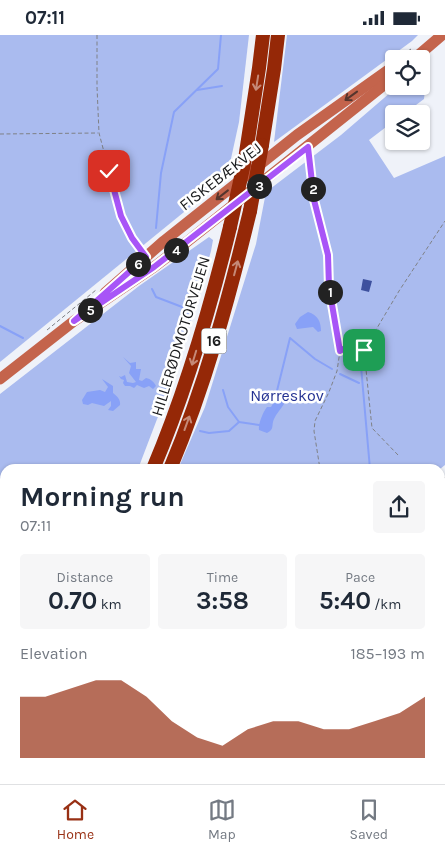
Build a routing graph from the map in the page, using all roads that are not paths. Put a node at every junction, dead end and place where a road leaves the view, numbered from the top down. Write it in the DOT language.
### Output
graph roads {
  1 [pos="263,35"];
  2 [pos="278,35"];
  3 [pos="438,38"];
  4 [pos="419,50"];
  5 [pos="424,50"];
  6 [pos="385,72"];
  7 [pos="385,84"];
  8 [pos="74,321"];
  9 [pos="0,379"];
  10 [pos="155,464"];
  11 [pos="172,464"];
  1 -- 10 [label="highway, HILLERØDMOTORVEJEN / 16, one-way, bridge"];
  11 -- 2 [label="highway, HILLERØDMOTORVEJEN / 16, one-way, bridge"];
  3 -- 4 [label="street"];
  3 -- 5 [label="street"];
  6 -- 8 [label="street, FISKEBÆKVEJ, one-way"];
  7 -- 8 [label="street, FISKEBÆKVEJ"];
  8 -- 9 [label="street, FISKEBÆKVEJ"];
}
